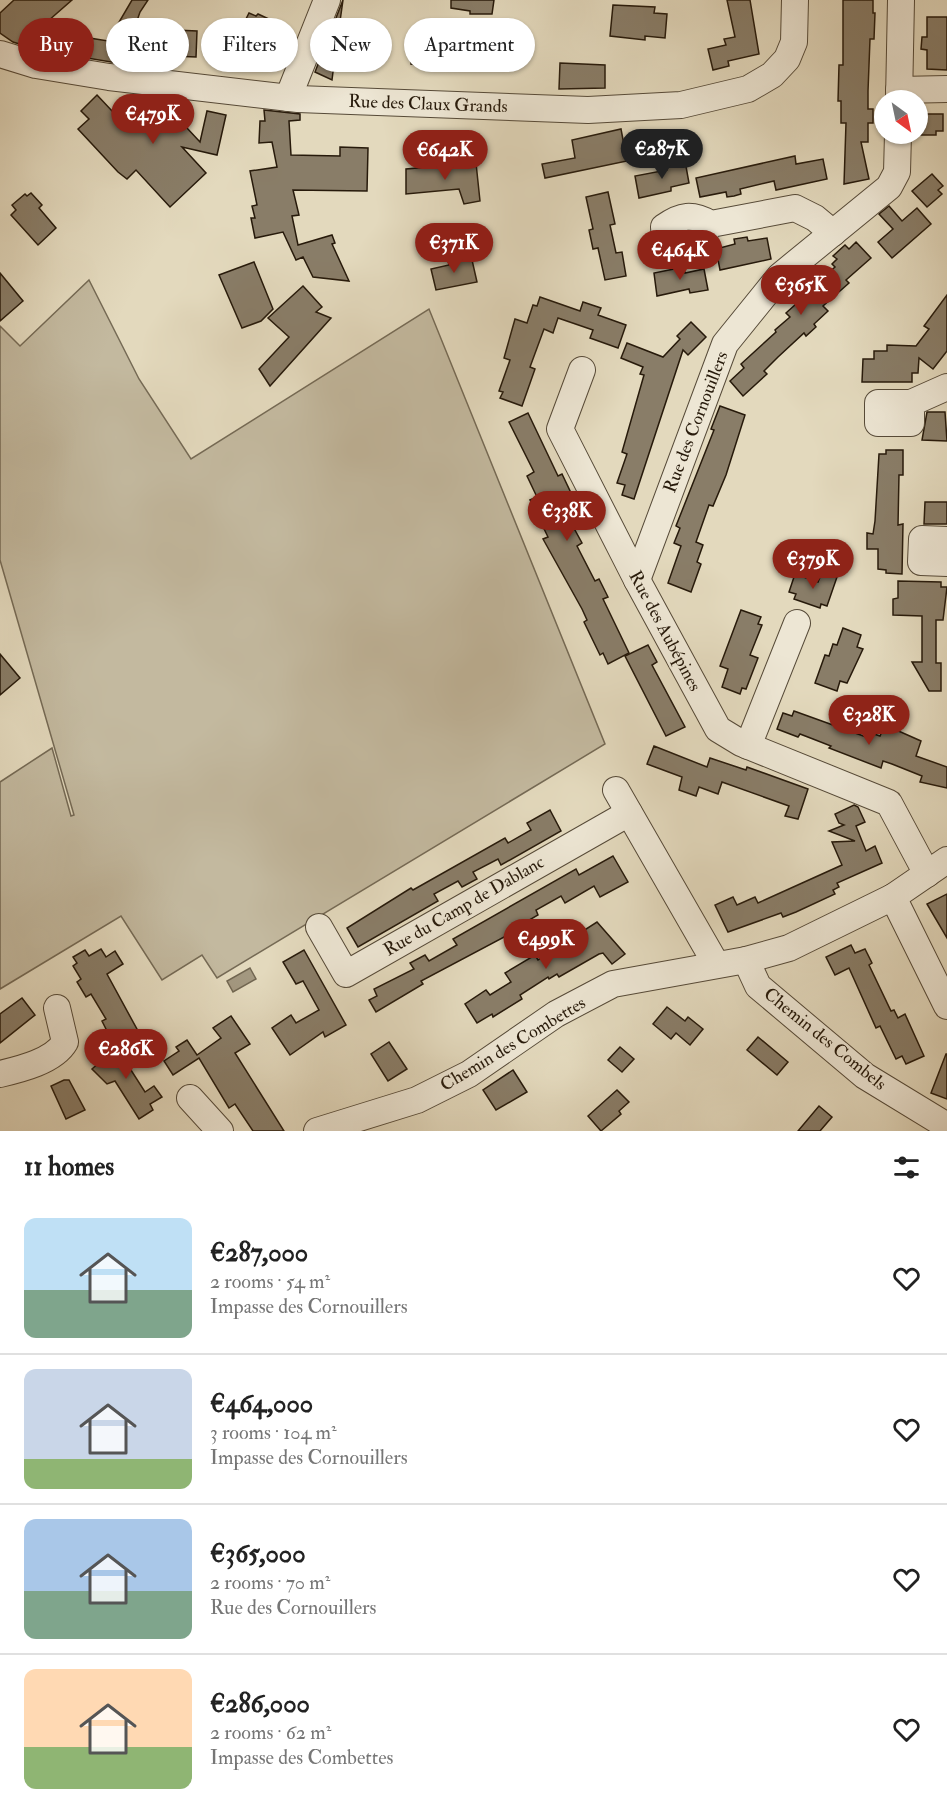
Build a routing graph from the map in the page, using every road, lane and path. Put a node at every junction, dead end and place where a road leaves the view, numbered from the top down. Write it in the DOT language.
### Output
graph roads {
  1 [pos="327,0"];
  2 [pos="795,0"];
  3 [pos="901,0"];
  4 [pos="0,54"];
  5 [pos="947,89"];
  6 [pos="899,90"];
  7 [pos="928,91"];
  8 [pos="288,98"];
  9 [pos="898,144"];
  10 [pos="711,224"];
  11 [pos="833,232"];
  12 [pos="582,370"];
  13 [pos="947,387"];
  14 [pos="911,403"];
  15 [pos="947,540"];
  16 [pos="947,563"];
  17 [pos="637,580"];
  18 [pos="798,623"];
  19 [pos="748,746"];
  20 [pos="616,790"];
  21 [pos="629,813"];
  22 [pos="937,867"];
  23 [pos="893,897"];
  24 [pos="319,927"];
  25 [pos="746,960"];
  26 [pos="717,964"];
  27 [pos="947,1006"];
  28 [pos="57,1008"];
  29 [pos="0,1074"];
  30 [pos="190,1098"];
  31 [pos="947,1126"];
  32 [pos="220,1131"];
  33 [pos="317,1131"];
  1 -- 8 [label="street"];
  2 -- 8 [label="street, Rue des Claux Grands"];
  3 -- 6 [label="street"];
  4 -- 8 [label="street, Rue des Claux Grands"];
  5 -- 7 [label="street"];
  9 -- 11 [label="street, Rue des Cornouillers"];
  10 -- 11 [label="street"];
  11 -- 17 [label="street, Rue des Cornouillers"];
  12 -- 17 [label="street, Rue des Aubépines"];
  13 -- 14 [label="street"];
  15 -- 16 [label="street"];
  17 -- 19 [label="street, Rue des Aubépines"];
  18 -- 19 [label="street"];
  19 -- 22 [label="street, Rue des Aubépines"];
  20 -- 21 [label="street"];
  21 -- 24 [label="street, Rue du Camp de Dablanc"];
  21 -- 26 [label="street"];
  22 -- 23 [label="street, Chemin des Combettes"];
  23 -- 25 [label="street, Chemin des Combettes"];
  23 -- 27 [label="street"];
  25 -- 26 [label="street, Chemin des Combettes"];
  25 -- 31 [label="street, Chemin des Combels"];
  26 -- 33 [label="street, Chemin des Combettes"];
  28 -- 29 [label="street"];
  30 -- 32 [label="street"];
}
